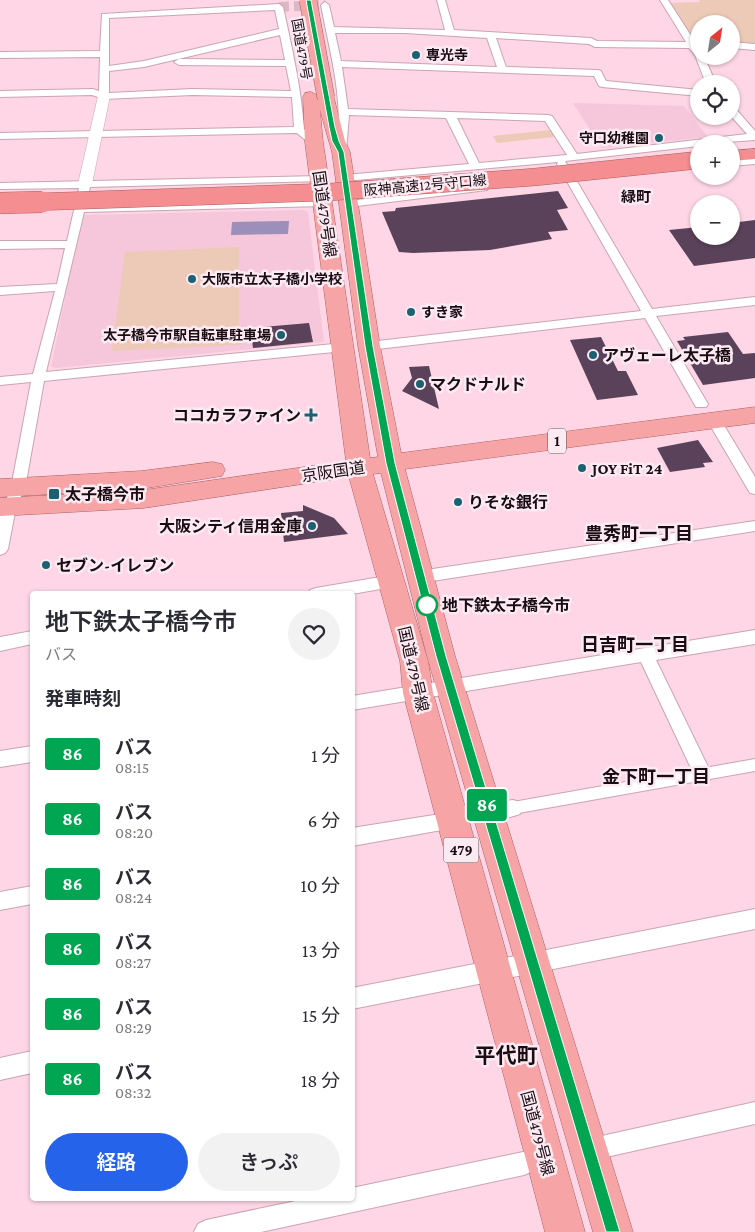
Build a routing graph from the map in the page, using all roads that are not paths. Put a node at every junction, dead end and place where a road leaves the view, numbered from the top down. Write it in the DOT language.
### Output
graph roads {
  1 [pos="294,0"];
  2 [pos="308,0"];
  3 [pos="441,0"];
  4 [pos="664,0"];
  5 [pos="325,5"];
  6 [pos="330,30"];
  7 [pos="284,31"];
  8 [pos="451,34"];
  9 [pos="491,37"];
  10 [pos="690,37"];
  11 [pos="690,45"];
  12 [pos="740,46"];
  13 [pos="755,47"];
  14 [pos="246,51"];
  15 [pos="104,54"];
  16 [pos="0,56"];
  17 [pos="291,63"];
  18 [pos="144,64"];
  19 [pos="336,64"];
  20 [pos="502,68"];
  21 [pos="104,69"];
  22 [pos="690,91"];
  23 [pos="0,94"];
  24 [pos="104,96"];
  25 [pos="311,96"];
  26 [pos="343,112"];
  27 [pos="450,115"];
  28 [pos="740,120"];
  29 [pos="96,135"];
  30 [pos="0,136"];
  31 [pos="307,136"];
  32 [pos="755,137"];
  33 [pos="755,145"];
  34 [pos="740,146"];
  35 [pos="690,151"];
  36 [pos="341,152"];
  37 [pos="755,154"];
  38 [pos="740,155"];
  39 [pos="574,157"];
  40 [pos="559,159"];
  41 [pos="755,160"];
  42 [pos="690,161"];
  43 [pos="740,162"];
  44 [pos="475,166"];
  45 [pos="690,167"];
  46 [pos="345,178"];
  47 [pos="572,178"];
  48 [pos="320,179"];
  49 [pos="85,184"];
  50 [pos="0,186"];
  51 [pos="0,193"];
  52 [pos="0,203"];
  53 [pos="323,204"];
  54 [pos="348,204"];
  55 [pos="80,209"];
  56 [pos="0,211"];
  57 [pos="72,244"];
  58 [pos="0,245"];
  59 [pos="62,287"];
  60 [pos="0,291"];
  61 [pos="755,301"];
  62 [pos="650,314"];
  63 [pos="369,346"];
  64 [pos="344,347"];
  65 [pos="38,378"];
  66 [pos="0,381"];
  67 [pos="755,397"];
  68 [pos="708,412"];
  69 [pos="755,415"];
  70 [pos="389,455"];
  71 [pos="358,459"];
  72 [pos="755,489"];
  73 [pos="7,498"];
  74 [pos="755,526"];
  75 [pos="0,549"];
  76 [pos="406,579"];
  77 [pos="334,591"];
  78 [pos="755,637"];
  79 [pos="30,638"];
  80 [pos="0,644"];
  81 [pos="644,654"];
  82 [pos="451,687"];
  83 [pos="418,693"];
  84 [pos="355,703"];
  85 [pos="30,754"];
  86 [pos="0,759"];
  87 [pos="755,765"];
  88 [pos="703,775"];
  89 [pos="501,810"];
  90 [pos="453,820"];
  91 [pos="355,836"];
  92 [pos="30,895"];
  93 [pos="0,901"];
  94 [pos="755,918"];
  95 [pos="533,964"];
  96 [pos="494,970"];
  97 [pos="355,998"];
  98 [pos="30,1062"];
  99 [pos="0,1069"];
  100 [pos="755,1113"];
  101 [pos="588,1150"];
  102 [pos="544,1154"];
  103 [pos="355,1200"];
  104 [pos="349,1201"];
  105 [pos="206,1232"];
  106 [pos="565,1232"];
  107 [pos="613,1232"];
  1 -- 25 [label="highway, 国道479号 / 479"];
  2 -- 25 [label="highway, 国道479号 / 479, bridge"];
  3 -- 8 [label="street"];
  4 -- 10 [label="street"];
  5 -- 6 [label="street"];
  6 -- 8 [label="street"];
  6 -- 19 [label="street"];
  7 -- 14 [label="street"];
  7 -- 15 [label="street"];
  7 -- 17 [label="street"];
  8 -- 9 [label="street"];
  9 -- 11 [label="street"];
  9 -- 20 [label="street"];
  12 -- 13 [label="street"];
  14 -- 17 [label="street"];
  14 -- 18 [label="street"];
  14 -- 18 [label="street"];
  15 -- 16 [label="street"];
  15 -- 21 [label="street"];
  17 -- 25 [label="street"];
  18 -- 21 [label="street"];
  19 -- 20 [label="street"];
  19 -- 26 [label="street"];
  20 -- 22 [label="street"];
  21 -- 24 [label="street"];
  23 -- 24 [label="street"];
  24 -- 25 [label="street"];
  24 -- 29 [label="street"];
  25 -- 31 [label="highway, 国道479号線 / 479"];
  25 -- 36 [label="highway, 国道479号線 / 479"];
  26 -- 27 [label="street"];
  26 -- 36 [label="street"];
  27 -- 39 [label="street"];
  27 -- 44 [label="street"];
  28 -- 32 [label="street"];
  29 -- 30 [label="street"];
  29 -- 31 [label="street"];
  29 -- 49 [label="street"];
  31 -- 48 [label="highway, 国道479号線 / 479"];
  32 -- 39 [label="street"];
  33 -- 34 [label="highway"];
  35 -- 51 [label="highway, 阪神高速12号守口線"];
  36 -- 46 [label="highway, 国道479号線 / 479"];
  37 -- 38 [label="highway"];
  39 -- 40 [label="street"];
  40 -- 44 [label="street"];
  40 -- 47 [label="street"];
  41 -- 43 [label="street"];
  42 -- 52 [label="highway, 阪神高速12号守口線, bridge"];
  44 -- 46 [label="street"];
  45 -- 47 [label="street"];
  46 -- 54 [label="highway, 国道479号線 / 479"];
  47 -- 54 [label="street"];
  47 -- 62 [label="street"];
  48 -- 49 [label="street"];
  48 -- 53 [label="highway, 国道479号線 / 479"];
  49 -- 50 [label="street"];
  49 -- 55 [label="street"];
  53 -- 55 [label="street"];
  53 -- 64 [label="highway, 国道479号線 / 479"];
  54 -- 63 [label="highway, 国道479号線 / 479"];
  55 -- 56 [label="street"];
  55 -- 57 [label="street"];
  57 -- 58 [label="street"];
  57 -- 59 [label="street"];
  59 -- 60 [label="street"];
  59 -- 65 [label="street"];
  61 -- 62 [label="street"];
  62 -- 63 [label="street"];
  62 -- 68 [label="street"];
  63 -- 70 [label="highway, 国道479号線 / 479"];
  64 -- 65 [label="street"];
  64 -- 71 [label="highway, 国道479号線 / 479"];
  65 -- 66 [label="street"];
  65 -- 73 [label="street"];
  67 -- 68 [label="highway, 京阪国道 / 1"];
  68 -- 69 [label="highway, 京阪国道 / 1"];
  68 -- 70 [label="highway, 京阪国道 / 1"];
  68 -- 72 [label="street"];
  70 -- 71 [label="highway, 京阪国道 / 1"];
  70 -- 76 [label="highway, 国道479号線 / 479"];
  71 -- 73 [label="highway, 京阪国道 / 1"];
  71 -- 76 [label="highway, 国道479号線 / 479"];
  73 -- 75 [label="street"];
  74 -- 76 [label="street"];
  76 -- 77 [label="street"];
  76 -- 82 [label="highway, 国道479号線 / 479"];
  76 -- 83 [label="highway, 国道479号線 / 479"];
  78 -- 81 [label="street"];
  79 -- 80 [label="street"];
  81 -- 82 [label="street"];
  81 -- 88 [label="street"];
  82 -- 83 [label="street"];
  82 -- 89 [label="highway, 国道479号線 / 479"];
  83 -- 84 [label="street"];
  83 -- 90 [label="highway, 国道479号線 / 479"];
  85 -- 86 [label="street"];
  87 -- 88 [label="street"];
  88 -- 89 [label="street"];
  89 -- 95 [label="highway, 国道479号線 / 479"];
  90 -- 91 [label="street"];
  90 -- 96 [label="highway, 国道479号線 / 479"];
  92 -- 93 [label="street"];
  94 -- 95 [label="street"];
  95 -- 96 [label="street"];
  95 -- 101 [label="highway, 国道479号線 / 479"];
  96 -- 97 [label="street"];
  96 -- 102 [label="highway, 国道479号線 / 479"];
  98 -- 99 [label="street"];
  100 -- 101 [label="street"];
  101 -- 107 [label="highway, 国道479号線 / 479"];
  102 -- 103 [label="street"];
  102 -- 106 [label="highway, 国道479号線 / 479"];
  104 -- 105 [label="street"];
}
